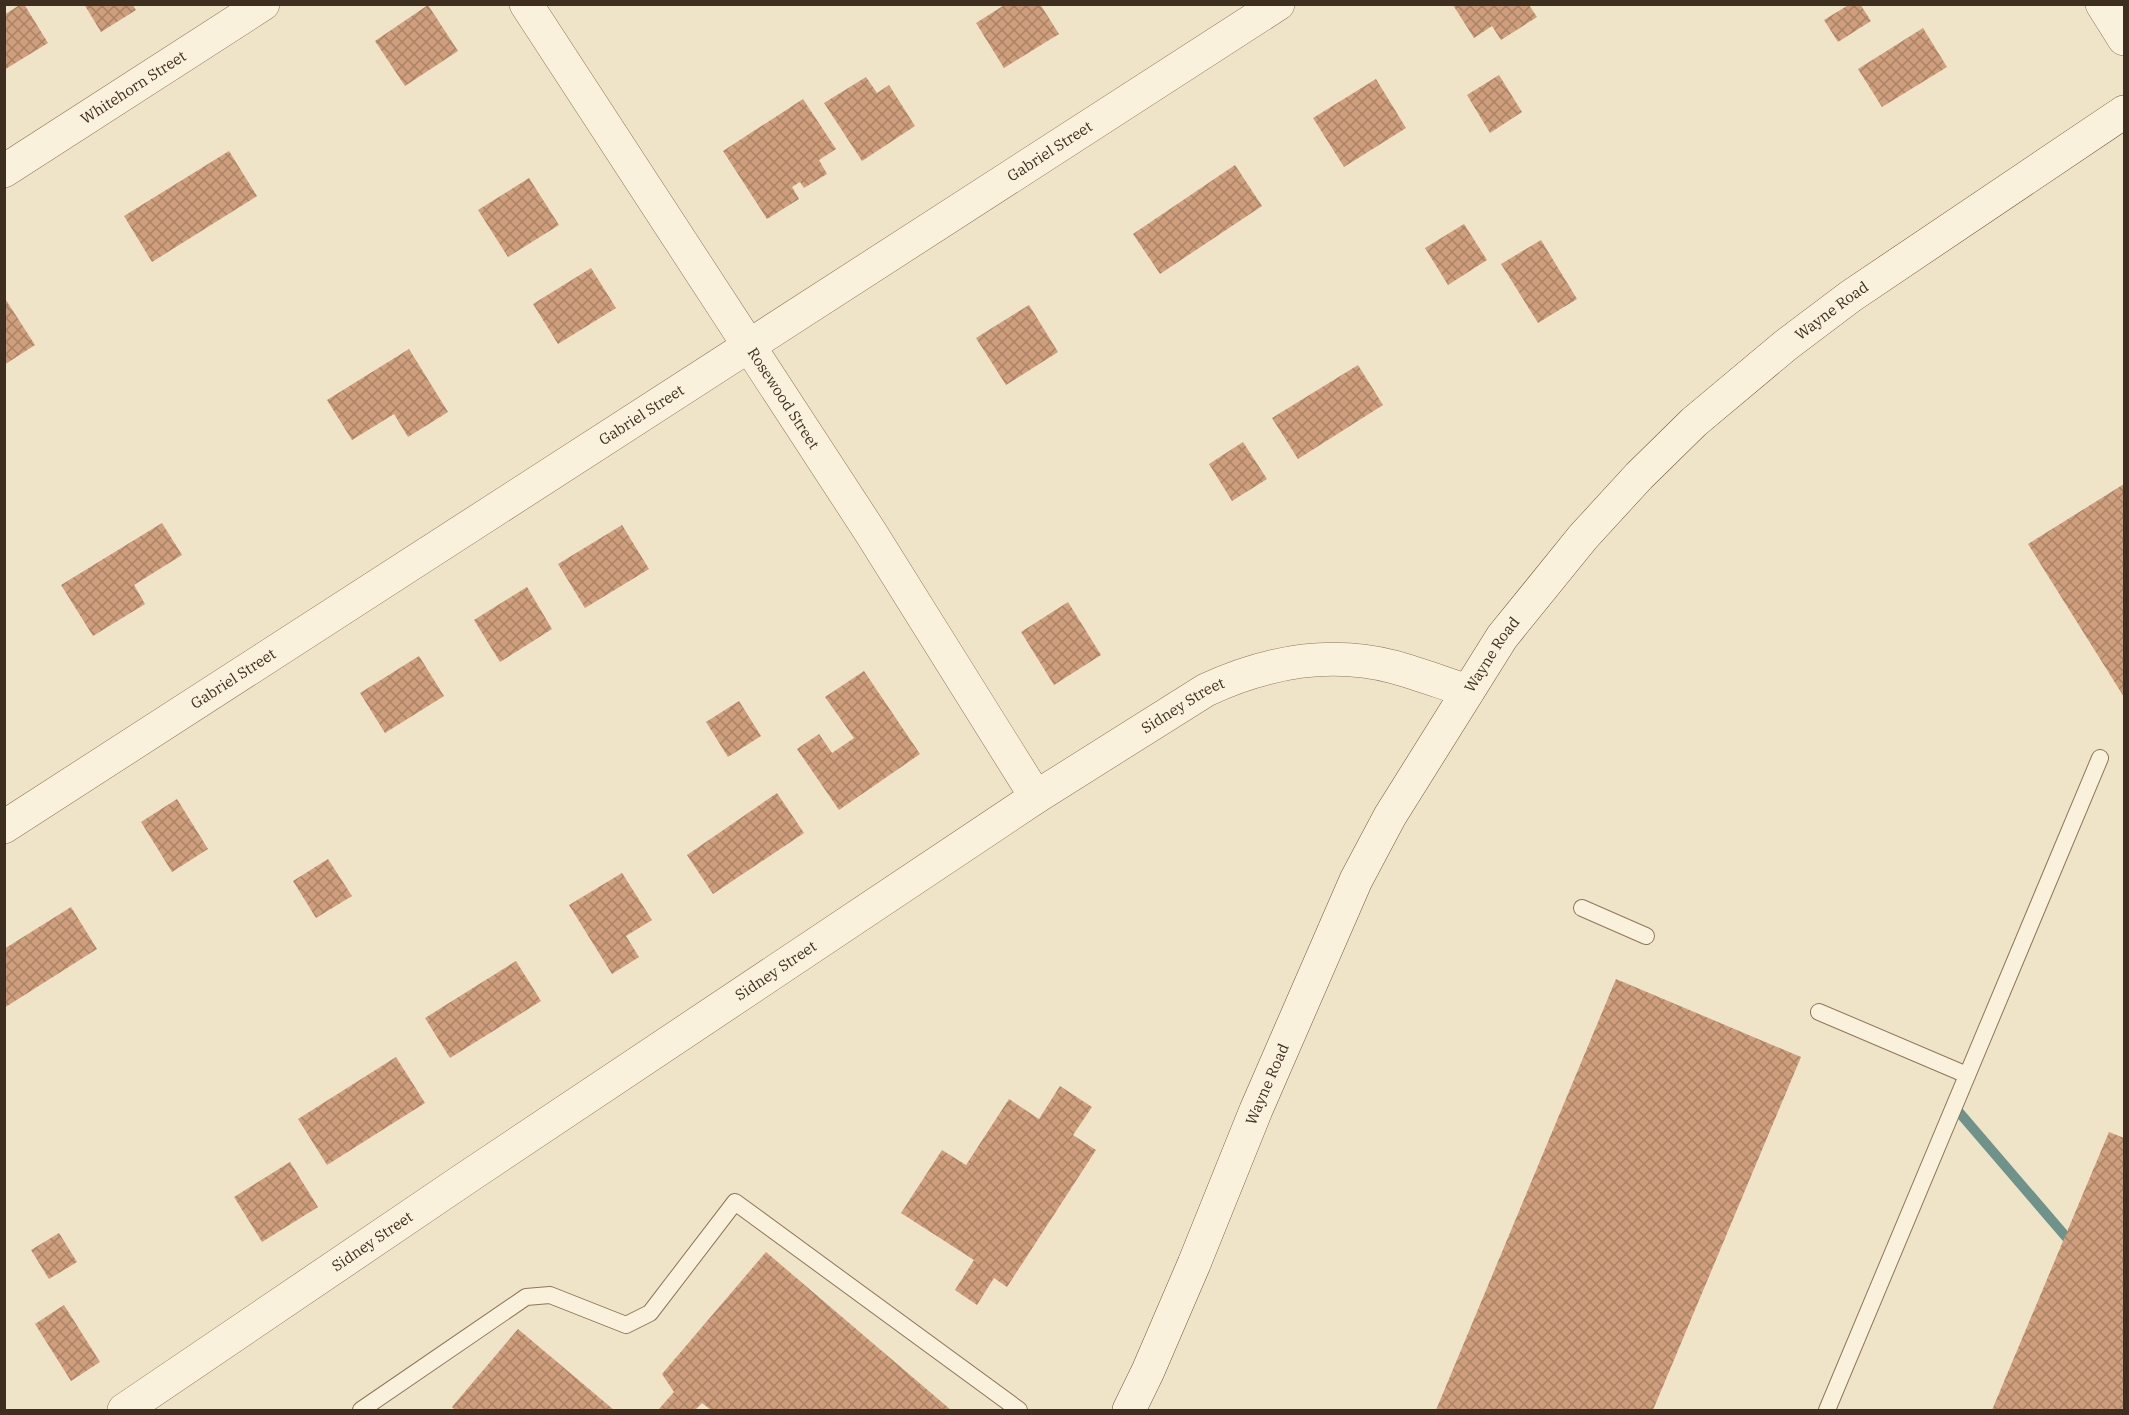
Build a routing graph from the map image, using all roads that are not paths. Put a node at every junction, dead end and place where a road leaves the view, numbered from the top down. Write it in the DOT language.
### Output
graph roads {
  1 [pos="263,4"];
  2 [pos="526,4"];
  3 [pos="1278,4"];
  4 [pos="2102,4"];
  5 [pos="2124,39"];
  6 [pos="2124,112"];
  7 [pos="4,171"];
  8 [pos="748,345"];
  9 [pos="1468,691"];
  10 [pos="2100,758"];
  11 [pos="1036,798"];
  12 [pos="4,826"];
  13 [pos="1582,908"];
  14 [pos="1646,936"];
  15 [pos="1819,1012"];
  16 [pos="1967,1075"];
  17 [pos="123,1410"];
  18 [pos="361,1410"];
  19 [pos="1018,1410"];
  20 [pos="1129,1410"];
  21 [pos="1827,1410"];
  1 -- 7 [label="street, Whitehorn Street"];
  2 -- 8 [label="street, Rosewood Street"];
  3 -- 8 [label="street, Gabriel Street"];
  4 -- 5 [label="street"];
  6 -- 9 [label="street, Wayne Road"];
  8 -- 11 [label="street, Rosewood Street"];
  8 -- 12 [label="street, Gabriel Street"];
  9 -- 11 [label="street, Sidney Street"];
  9 -- 20 [label="street, Wayne Road"];
  10 -- 16 [label="lane"];
  11 -- 17 [label="street, Sidney Street"];
  13 -- 14 [label="lane"];
  15 -- 16 [label="lane"];
  16 -- 21 [label="lane"];
  18 -- 19 [label="lane"];
}
